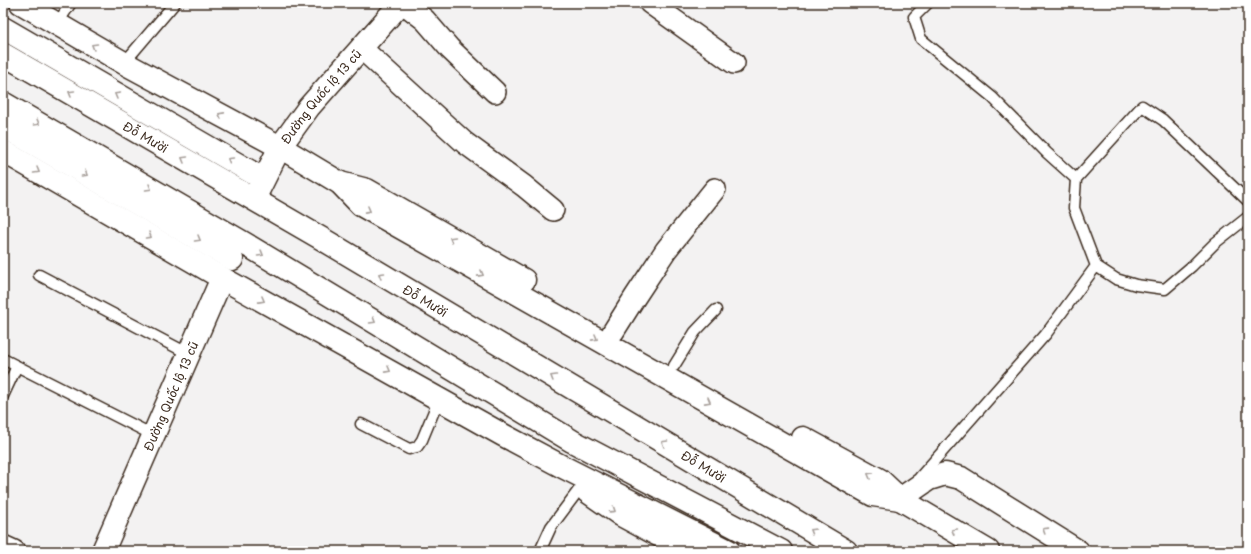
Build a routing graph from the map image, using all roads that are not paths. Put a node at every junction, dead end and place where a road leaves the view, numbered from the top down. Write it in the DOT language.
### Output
graph roads {
  1 [pos="23,3"];
  2 [pos="71,3"];
  3 [pos="176,3"];
  4 [pos="402,3"];
  5 [pos="650,3"];
  6 [pos="928,3"];
  7 [pos="56,24"];
  8 [pos="3,28"];
  9 [pos="361,48"];
  10 [pos="3,54"];
  11 [pos="124,63"];
  12 [pos="734,63"];
  13 [pos="495,92"];
  14 [pos="3,103"];
  15 [pos="3,126"];
  16 [pos="280,147"];
  17 [pos="3,151"];
  18 [pos="263,179"];
  19 [pos="1076,179"];
  20 [pos="340,183"];
  21 [pos="715,189"];
  22 [pos="254,199"];
  23 [pos="1248,201"];
  24 [pos="553,210"];
  25 [pos="1248,217"];
  26 [pos="237,251"];
  27 [pos="1096,266"];
  28 [pos="39,275"];
  29 [pos="222,278"];
  30 [pos="716,310"];
  31 [pos="613,332"];
  32 [pos="189,354"];
  33 [pos="3,359"];
  34 [pos="17,366"];
  35 [pos="674,366"];
  36 [pos="3,396"];
  37 [pos="439,398"];
  38 [pos="361,424"];
  39 [pos="504,434"];
  40 [pos="153,435"];
  41 [pos="572,441"];
  42 [pos="563,467"];
  43 [pos="581,487"];
  44 [pos="900,499"];
  45 [pos="3,546"];
  46 [pos="682,550"];
  47 [pos="14,551"];
  48 [pos="103,551"];
  49 [pos="540,551"];
  50 [pos="729,551"];
  51 [pos="781,551"];
  52 [pos="846,551"];
  53 [pos="988,551"];
  54 [pos="1078,551"];
  1 -- 7 [label="main road"];
  2 -- 7 [label="lane"];
  3 -- 11 [label="lane"];
  4 -- 9 [label="main road, Đường Quốc lộ 13 cũ"];
  4 -- 13 [label="street"];
  5 -- 12 [label="street"];
  6 -- 19 [label="lane"];
  11 -- 7 [label="main road, one-way"];
  18 -- 8 [label="main road, Đỗ Mười, one-way"];
  9 -- 16 [label="main road, Đường Quốc lộ 13 cũ"];
  9 -- 24 [label="street"];
  22 -- 10 [label="main road, Đỗ Mười, one-way"];
  16 -- 11 [label="main road, one-way"];
  14 -- 26 [label="main road, one-way"];
  15 -- 26 [label="main road, one-way"];
  16 -- 18 [label="main road, Đường Quốc lộ 13 cũ"];
  16 -- 20 [label="main road"];
  17 -- 29 [label="main road, one-way"];
  18 -- 22 [label="main road, Đường Quốc lộ 13 cũ"];
  19 -- 23 [label="lane"];
  19 -- 27 [label="lane"];
  31 -- 20 [label="main road, one-way"];
  20 -- 44 [label="main road, one-way"];
  21 -- 31 [label="street"];
  52 -- 22 [label="main road, Đỗ Mười, one-way"];
  25 -- 27 [label="lane"];
  26 -- 29 [label="main road, Đường Quốc lộ 13 cũ"];
  26 -- 41 [label="main road, one-way"];
  27 -- 44 [label="lane"];
  28 -- 32 [label="lane"];
  29 -- 32 [label="main road, Đường Quốc lộ 13 cũ"];
  29 -- 37 [label="main road, one-way"];
  30 -- 35 [label="lane"];
  31 -- 35 [label="main road"];
  32 -- 40 [label="main road, Đường Quốc lộ 13 cũ"];
  33 -- 34 [label="lane"];
  34 -- 36 [label="lane"];
  34 -- 40 [label="lane"];
  44 -- 35 [label="main road, one-way"];
  37 -- 38 [label="lane"];
  37 -- 39 [label="main road"];
  39 -- 41 [label="main road"];
  39 -- 42 [label="main road"];
  40 -- 48 [label="main road, Đường Quốc lộ 13 cũ"];
  41 -- 51 [label="main road"];
  42 -- 43 [label="main road"];
  42 -- 50 [label="main road"];
  43 -- 46 [label="main road, one-way"];
  43 -- 49 [label="lane"];
  53 -- 44 [label="main road, one-way"];
  54 -- 44 [label="main road, one-way"];
  45 -- 47 [label="street"];
}
